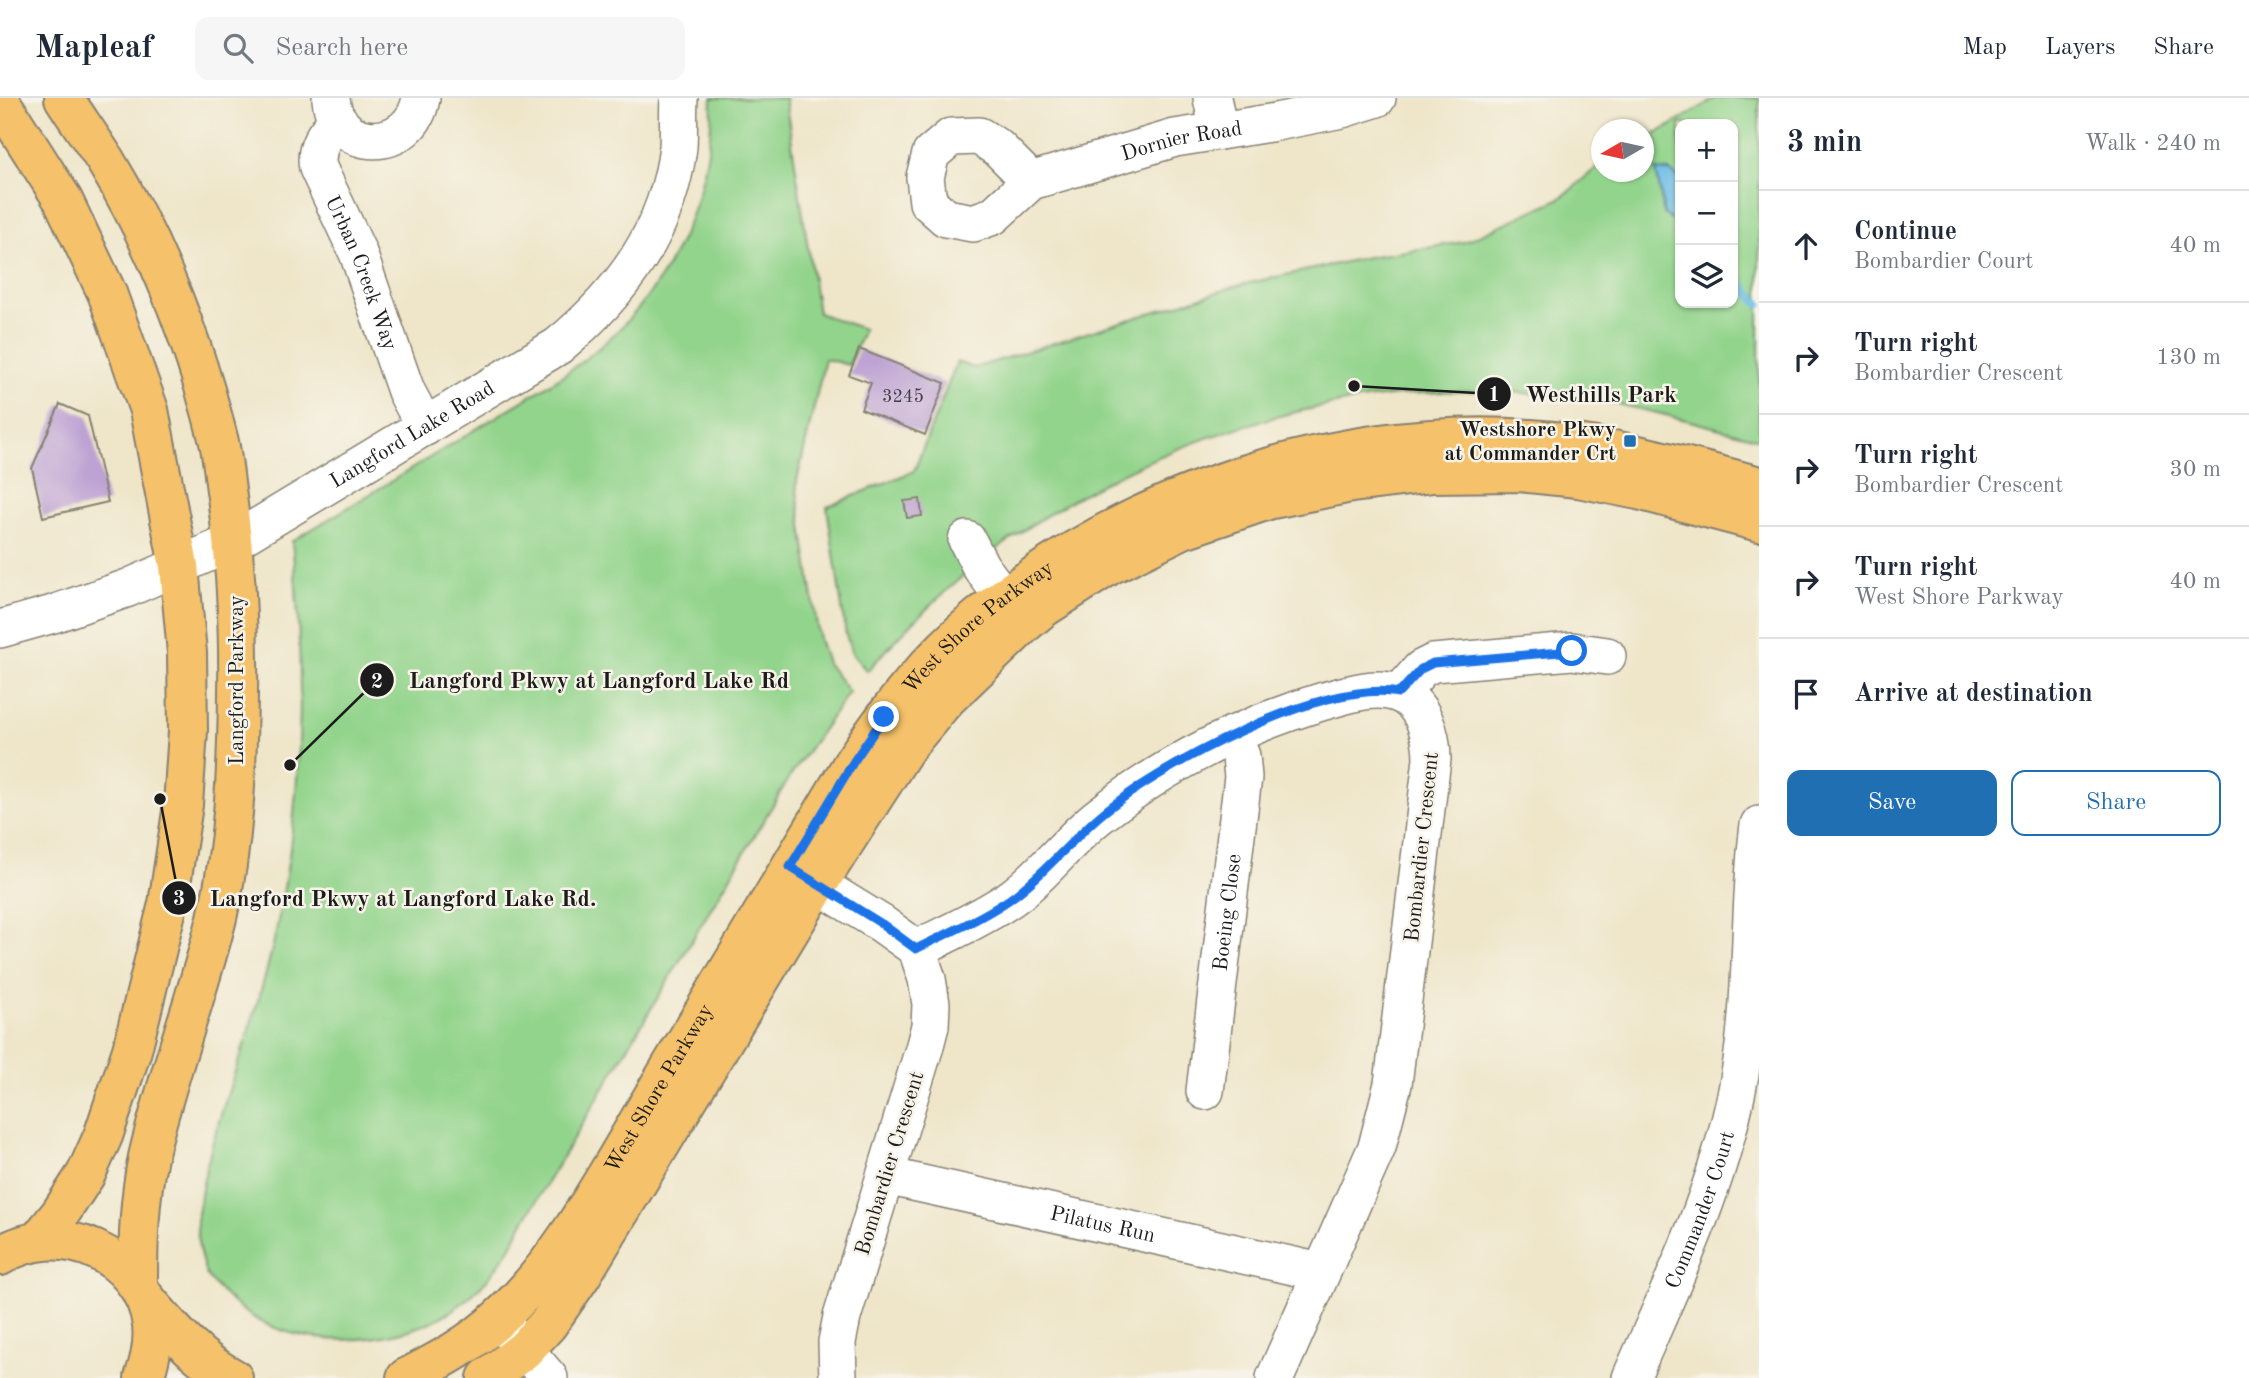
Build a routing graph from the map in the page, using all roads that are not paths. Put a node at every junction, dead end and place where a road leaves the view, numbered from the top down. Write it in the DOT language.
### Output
graph roads {
  1 [pos="64,98"];
  2 [pos="421,98"];
  3 [pos="679,98"];
  4 [pos="1377,98"];
  5 [pos="0,101"];
  6 [pos="335,109"];
  7 [pos="1215,115"];
  8 [pos="1031,181"];
  9 [pos="425,427"];
  10 [pos="1759,486"];
  11 [pos="1759,522"];
  12 [pos="967,540"];
  13 [pos="233,541"];
  14 [pos="179,566"];
  15 [pos="1015,611"];
  16 [pos="0,629"];
  17 [pos="1607,656"];
  18 [pos="1399,693"];
  19 [pos="1232,735"];
  20 [pos="1759,825"];
  21 [pos="804,876"];
  22 [pos="916,949"];
  23 [pos="1205,1091"];
  24 [pos="886,1176"];
  25 [pos="39,1240"];
  26 [pos="0,1256"];
  27 [pos="1321,1272"];
  28 [pos="141,1292"];
  29 [pos="498,1319"];
  30 [pos="524,1350"];
  31 [pos="144,1378"];
  32 [pos="233,1378"];
  33 [pos="406,1378"];
  34 [pos="487,1378"];
  35 [pos="549,1378"];
  36 [pos="838,1378"];
  37 [pos="1275,1378"];
  38 [pos="1631,1378"];
  1 -- 13 [label="main road, Langford Parkway"];
  2 -- 6 [label="street"];
  3 -- 9 [label="street, Langford Lake Road"];
  4 -- 7 [label="street, Dornier Road"];
  5 -- 14 [label="main road"];
  6 -- 9 [label="street, Urban Creek Way"];
  7 -- 8 [label="street, Dornier Road"];
  9 -- 13 [label="street, Langford Lake Road"];
  10 -- 15 [label="main road, West Shore Parkway"];
  11 -- 15 [label="main road, West Shore Parkway"];
  12 -- 15 [label="street"];
  13 -- 14 [label="street, Langford Lake Road"];
  13 -- 28 [label="main road, Langford Parkway"];
  14 -- 16 [label="street, Langford Lake Road"];
  14 -- 25 [label="main road"];
  15 -- 21 [label="main road, West Shore Parkway"];
  17 -- 18 [label="street"];
  18 -- 19 [label="street"];
  18 -- 27 [label="street, Bombardier Crescent"];
  19 -- 22 [label="street"];
  19 -- 23 [label="street, Boeing Close"];
  20 -- 38 [label="street, Commander Court"];
  21 -- 22 [label="street"];
  21 -- 29 [label="main road, West Shore Parkway"];
  21 -- 30 [label="main road, West Shore Parkway"];
  22 -- 24 [label="street, Bombardier Crescent"];
  24 -- 27 [label="street, Pilatus Run"];
  24 -- 36 [label="street, Bombardier Crescent"];
  25 -- 26 [label="main road"];
  25 -- 28 [label="main road"];
  27 -- 37 [label="street, Bombardier Crescent"];
  28 -- 31 [label="main road"];
  28 -- 32 [label="main road"];
  29 -- 30 [label="street"];
  29 -- 33 [label="main road, West Shore Parkway"];
  30 -- 34 [label="main road, West Shore Parkway"];
  30 -- 35 [label="street"];
}
